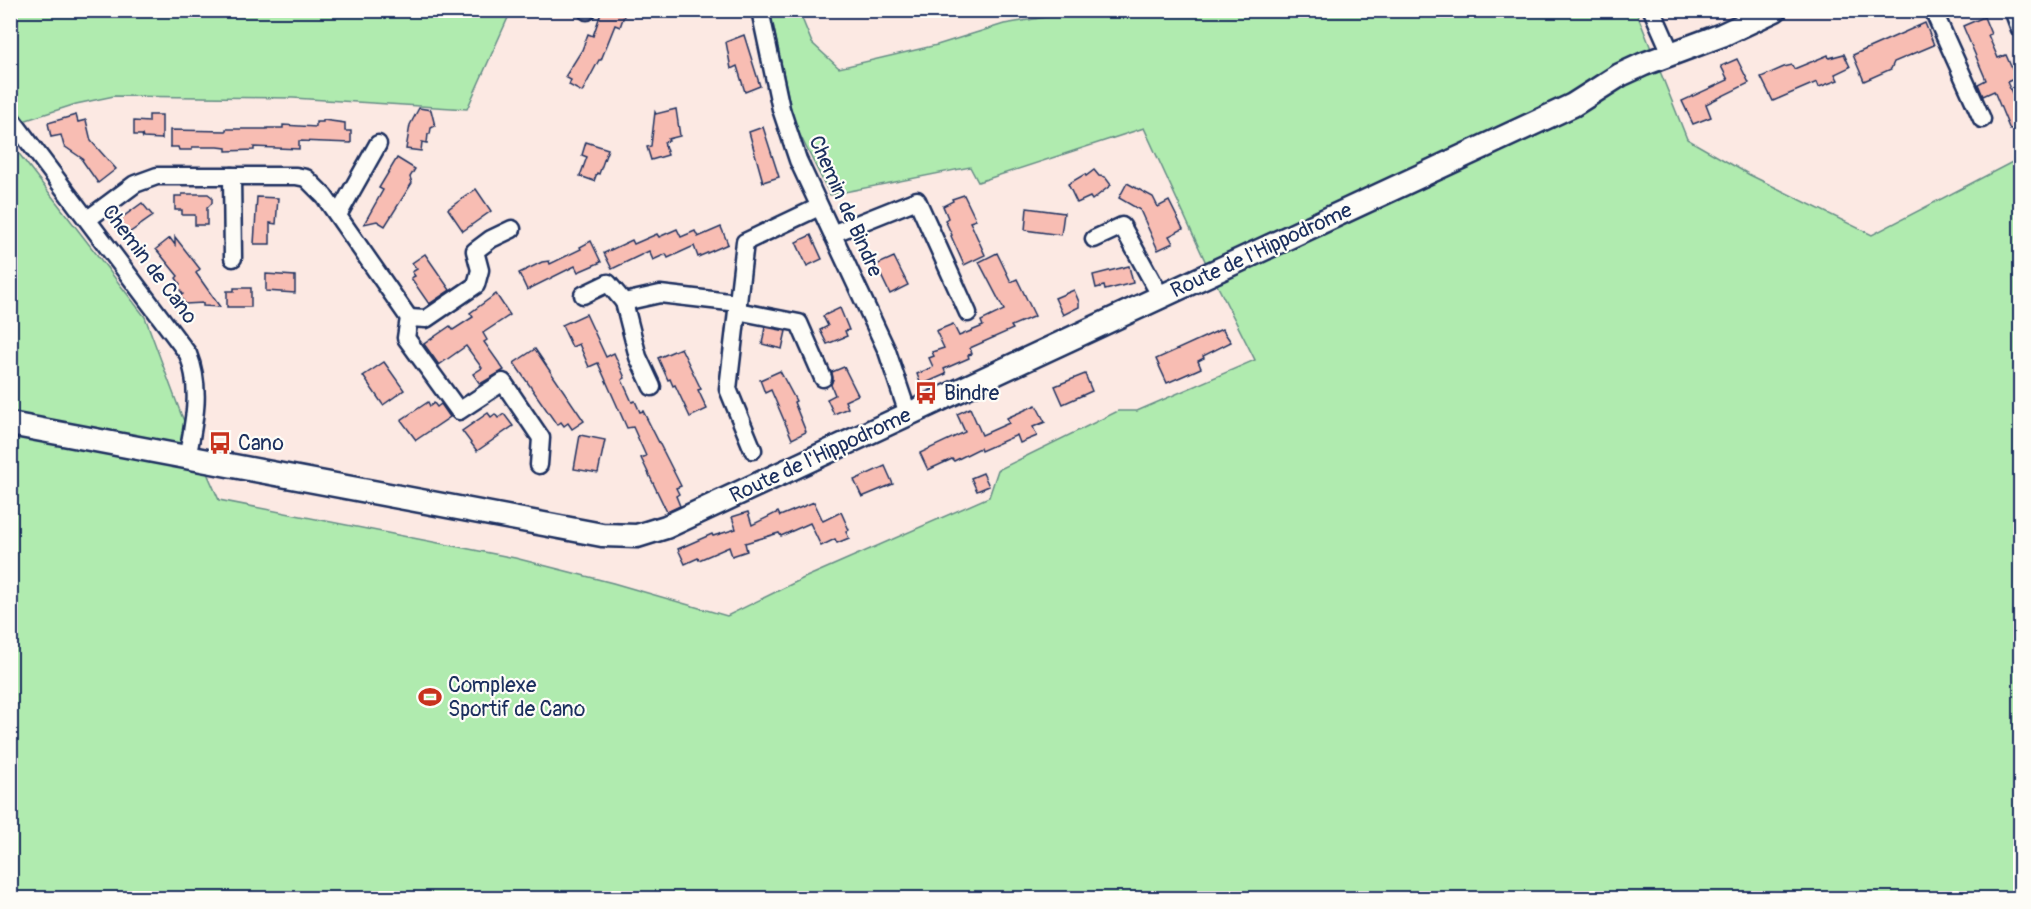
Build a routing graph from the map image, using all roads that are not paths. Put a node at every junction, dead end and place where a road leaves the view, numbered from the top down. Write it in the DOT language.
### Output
graph roads {
  1 [pos="760,10"];
  2 [pos="1652,10"];
  3 [pos="1775,10"];
  4 [pos="1933,10"];
  5 [pos="2013,10"];
  6 [pos="2020,29"];
  7 [pos="1671,52"];
  8 [pos="10,117"];
  9 [pos="1982,119"];
  10 [pos="378,144"];
  11 [pos="232,176"];
  12 [pos="819,207"];
  13 [pos="338,215"];
  14 [pos="88,219"];
  15 [pos="512,229"];
  16 [pos="832,234"];
  17 [pos="1094,239"];
  18 [pos="233,258"];
  19 [pos="582,295"];
  20 [pos="1161,297"];
  21 [pos="624,302"];
  22 [pos="737,307"];
  23 [pos="968,313"];
  24 [pos="409,318"];
  25 [pos="823,378"];
  26 [pos="652,387"];
  27 [pos="908,414"];
  28 [pos="10,424"];
  29 [pos="753,450"];
  30 [pos="188,459"];
  31 [pos="539,465"];
  1 -- 12 [label="street, Chemin de Bindre"];
  2 -- 7 [label="street"];
  3 -- 7 [label="main road, Route de l'Hippodrome"];
  4 -- 9 [label="street"];
  5 -- 6 [label="street"];
  7 -- 20 [label="main road, Route de l'Hippodrome"];
  8 -- 14 [label="street, Chemin de Cano"];
  10 -- 13 [label="street"];
  11 -- 13 [label="street"];
  11 -- 14 [label="street"];
  11 -- 18 [label="street"];
  12 -- 16 [label="street, Chemin de Bindre"];
  12 -- 22 [label="street"];
  13 -- 24 [label="street"];
  14 -- 30 [label="street, Chemin de Cano"];
  15 -- 24 [label="street"];
  16 -- 23 [label="street"];
  16 -- 27 [label="street, Chemin de Bindre"];
  17 -- 20 [label="street"];
  19 -- 21 [label="street"];
  20 -- 27 [label="main road, Route de l'Hippodrome"];
  21 -- 22 [label="street"];
  21 -- 26 [label="street"];
  22 -- 25 [label="street"];
  22 -- 29 [label="street"];
  24 -- 31 [label="street"];
  27 -- 30 [label="main road, Route de l'Hippodrome"];
  28 -- 30 [label="main road, Route de l'Hippodrome"];
}
